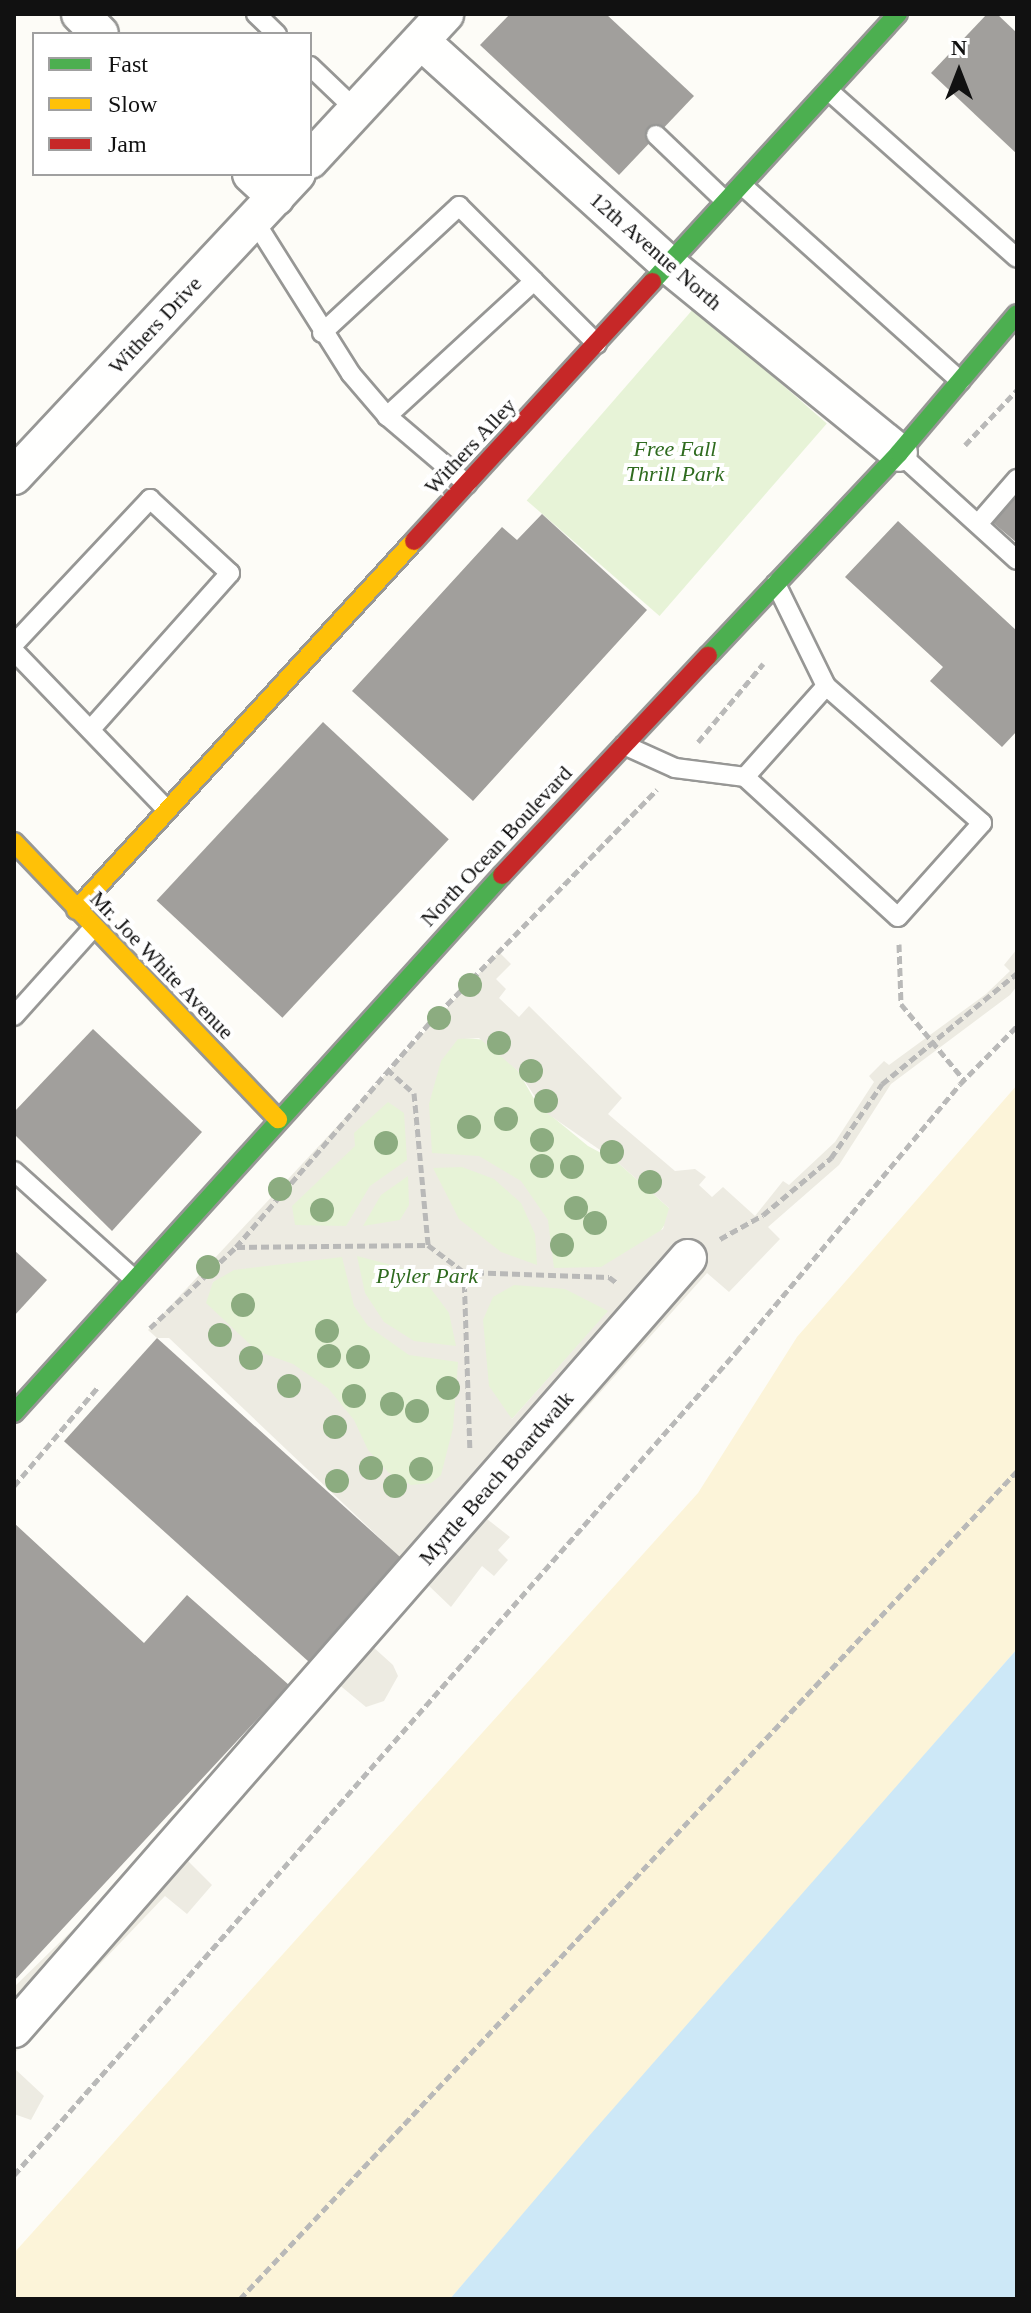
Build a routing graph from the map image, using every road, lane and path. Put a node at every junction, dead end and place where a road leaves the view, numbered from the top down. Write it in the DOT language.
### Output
graph roads {
  1 [pos="80,14"];
  2 [pos="256,14"];
  3 [pos="898,14"];
  4 [pos="433,23"];
  5 [pos="98,32"];
  6 [pos="275,32"];
  7 [pos="312,68"];
  8 [pos="829,91"];
  9 [pos="356,110"];
  10 [pos="656,135"];
  11 [pos="312,158"];
  12 [pos="743,186"];
  13 [pos="270,191"];
  14 [pos="727,203"];
  15 [pos="1017,258"];
  16 [pos="671,267"];
  17 [pos="534,281"];
  18 [pos="1017,314"];
  19 [pos="322,333"];
  20 [pos="598,345"];
  21 [pos="960,381"];
  22 [pos="1017,390"];
  23 [pos="387,416"];
  24 [pos="899,453"];
  25 [pos="15,472"];
  26 [pos="1017,479"];
  27 [pos="931,482"];
  28 [pos="467,484"];
  29 [pos="978,524"];
  30 [pos="1017,560"];
  31 [pos="776,584"];
  32 [pos="796,625"];
  33 [pos="14,644"];
  34 [pos="14,651"];
  35 [pos="826,686"];
  36 [pos="90,730"];
  37 [pos="624,745"];
  38 [pos="675,768"];
  39 [pos="745,777"];
  40 [pos="167,810"];
  41 [pos="14,842"];
  42 [pos="76,910"];
  43 [pos="898,917"];
  44 [pos="93,928"];
  45 [pos="1017,973"];
  46 [pos="14,1016"];
  47 [pos="1017,1026"];
  48 [pos="932,1039"];
  49 [pos="387,1069"];
  50 [pos="964,1080"];
  51 [pos="278,1119"];
  52 [pos="14,1171"];
  53 [pos="428,1245"];
  54 [pos="236,1247"];
  55 [pos="688,1258"];
  56 [pos="464,1272"];
  57 [pos="134,1280"];
  58 [pos="648,1304"];
  59 [pos="148,1330"];
  60 [pos="107,1378"];
  61 [pos="14,1413"];
  62 [pos="1017,1471"];
  63 [pos="14,1486"];
  64 [pos="471,1506"];
  65 [pos="14,2029"];
  66 [pos="14,2175"];
  67 [pos="240,2299"];
  1 -- 5 [label="street"];
  2 -- 6 [label="lane"];
  3 -- 8 [label="main road, Withers Alley"];
  4 -- 9 [label="street"];
  4 -- 16 [label="street, 12th Avenue North"];
  7 -- 9 [label="lane"];
  8 -- 12 [label="main road, Withers Alley"];
  8 -- 15 [label="lane"];
  9 -- 11 [label="street"];
  10 -- 14 [label="lane"];
  12 -- 14 [label="main road, Withers Alley"];
  12 -- 21 [label="lane"];
  13 -- 19 [label="lane"];
  13 -- 25 [label="street, Withers Drive"];
  14 -- 16 [label="main road, Withers Alley"];
  16 -- 20 [label="main road, Withers Alley"];
  16 -- 24 [label="street, 12th Avenue North"];
  17 -- 19 [label="lane"];
  17 -- 20 [label="lane"];
  17 -- 23 [label="lane"];
  18 -- 21 [label="main road, North Ocean Boulevard"];
  19 -- 23 [label="lane"];
  20 -- 28 [label="main road, Withers Alley"];
  21 -- 24 [label="main road, North Ocean Boulevard"];
  22 -- 27 [label="path"];
  23 -- 28 [label="lane"];
  24 -- 27 [label="lane"];
  24 -- 31 [label="main road, North Ocean Boulevard"];
  26 -- 29 [label="lane"];
  27 -- 29 [label="lane"];
  28 -- 40 [label="main road, Withers Alley"];
  29 -- 30 [label="lane"];
  31 -- 32 [label="lane"];
  31 -- 37 [label="main road, North Ocean Boulevard"];
  32 -- 35 [label="lane"];
  32 -- 38 [label="path"];
  33 -- 36 [label="lane"];
  34 -- 36 [label="lane"];
  35 -- 39 [label="lane"];
  35 -- 43 [label="lane"];
  36 -- 40 [label="lane"];
  37 -- 38 [label="lane"];
  37 -- 51 [label="main road, North Ocean Boulevard"];
  38 -- 39 [label="lane"];
  38 -- 49 [label="path"];
  39 -- 43 [label="lane"];
  40 -- 42 [label="main road, Withers Alley"];
  41 -- 42 [label="main road, Mr. Joe White Avenue"];
  42 -- 44 [label="main road, Mr. Joe White Avenue"];
  43 -- 48 [label="path"];
  44 -- 46 [label="lane"];
  44 -- 51 [label="main road, Mr. Joe White Avenue"];
  45 -- 48 [label="path"];
  47 -- 50 [label="path"];
  48 -- 50 [label="path"];
  48 -- 55 [label="path"];
  49 -- 53 [label="path"];
  49 -- 54 [label="path"];
  50 -- 66 [label="path"];
  51 -- 57 [label="main road, North Ocean Boulevard"];
  52 -- 57 [label="lane"];
  53 -- 54 [label="path"];
  53 -- 56 [label="path"];
  54 -- 59 [label="path"];
  55 -- 58 [label="street, Myrtle Beach Boardwalk"];
  56 -- 58 [label="path"];
  56 -- 64 [label="path"];
  57 -- 61 [label="main road, North Ocean Boulevard"];
  58 -- 64 [label="street, Myrtle Beach Boardwalk"];
  60 -- 63 [label="path"];
  62 -- 67 [label="path"];
  64 -- 65 [label="street, Myrtle Beach Boardwalk"];
}
